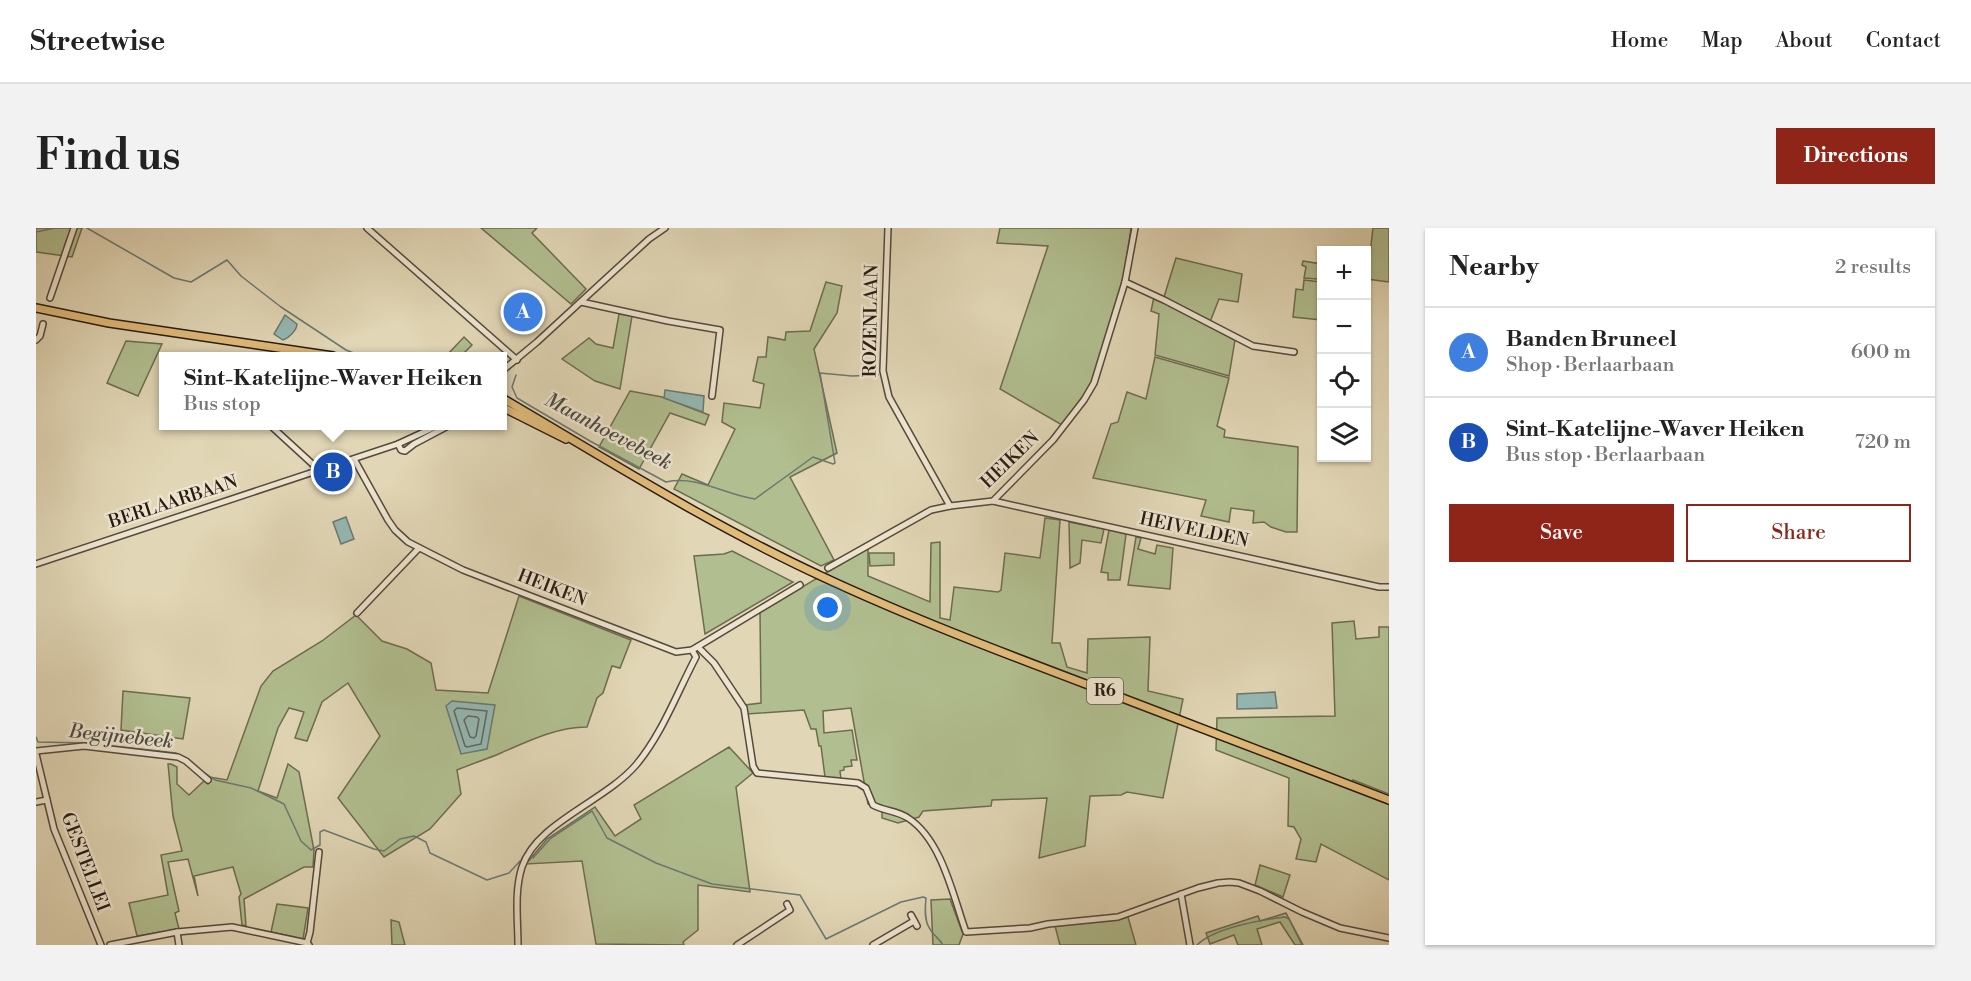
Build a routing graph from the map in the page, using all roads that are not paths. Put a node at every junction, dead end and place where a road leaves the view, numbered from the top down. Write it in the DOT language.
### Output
graph roads {
  1 [pos="74,228"];
  2 [pos="367,228"];
  3 [pos="665,228"];
  4 [pos="888,228"];
  5 [pos="1135,228"];
  6 [pos="1125,282"];
  7 [pos="50,298"];
  8 [pos="581,302"];
  9 [pos="36,308"];
  10 [pos="43,324"];
  11 [pos="36,340"];
  12 [pos="300,352"];
  13 [pos="1294,352"];
  14 [pos="517,360"];
  15 [pos="507,367"];
  16 [pos="712,396"];
  17 [pos="507,401"];
  18 [pos="507,410"];
  19 [pos="275,430"];
  20 [pos="428,430"];
  21 [pos="440,430"];
  22 [pos="398,444"];
  23 [pos="580,445"];
  24 [pos="354,459"];
  25 [pos="319,470"];
  26 [pos="993,501"];
  27 [pos="950,506"];
  28 [pos="419,548"];
  29 [pos="36,564"];
  30 [pos="828,568"];
  31 [pos="800,585"];
  32 [pos="1389,587"];
  33 [pos="357,613"];
  34 [pos="695,648"];
  35 [pos="36,752"];
  36 [pos="208,780"];
  37 [pos="46,800"];
  38 [pos="1389,800"];
  39 [pos="36,802"];
  40 [pos="319,852"];
  41 [pos="1180,894"];
  42 [pos="787,904"];
  43 [pos="914,921"];
  44 [pos="177,932"];
  45 [pos="1389,938"];
  46 [pos="308,944"];
  47 [pos="101,945"];
  48 [pos="110,945"];
  49 [pos="179,945"];
  50 [pos="518,945"];
  51 [pos="737,945"];
  52 [pos="873,945"];
  53 [pos="1190,945"];
  1 -- 7 [label="street"];
  2 -- 14 [label="street"];
  3 -- 8 [label="street"];
  4 -- 27 [label="street, ROZENLAAN"];
  5 -- 6 [label="street, HEIKEN"];
  6 -- 13 [label="street"];
  6 -- 26 [label="street, HEIKEN"];
  8 -- 14 [label="street"];
  8 -- 16 [label="street"];
  9 -- 12 [label="main road"];
  10 -- 11 [label="street"];
  14 -- 15 [label="street"];
  17 -- 23 [label="main road, R6"];
  18 -- 23 [label="main road, R6"];
  19 -- 25 [label="street"];
  20 -- 22 [label="street, BERLAARBAAN"];
  21 -- 22 [label="street"];
  22 -- 24 [label="street, BERLAARBAAN"];
  23 -- 38 [label="main road, R6"];
  24 -- 25 [label="street, BERLAARBAAN"];
  24 -- 28 [label="street, HEIKEN"];
  25 -- 29 [label="street, BERLAARBAAN"];
  26 -- 27 [label="street, HEIKEN"];
  26 -- 32 [label="street, HEIVELDEN"];
  27 -- 30 [label="street, HEIKEN"];
  28 -- 33 [label="street"];
  28 -- 34 [label="street, HEIKEN"];
  31 -- 34 [label="street"];
  34 -- 41 [label="street"];
  34 -- 50 [label="street"];
  35 -- 36 [label="street, GESTELLEI"];
  35 -- 37 [label="street, GESTELLEI"];
  37 -- 39 [label="street"];
  37 -- 47 [label="street, GESTELLEI"];
  40 -- 46 [label="street"];
  41 -- 45 [label="street"];
  41 -- 53 [label="street"];
  42 -- 51 [label="street"];
  43 -- 52 [label="street"];
  44 -- 46 [label="street"];
  44 -- 48 [label="street"];
  44 -- 49 [label="street"];
}
